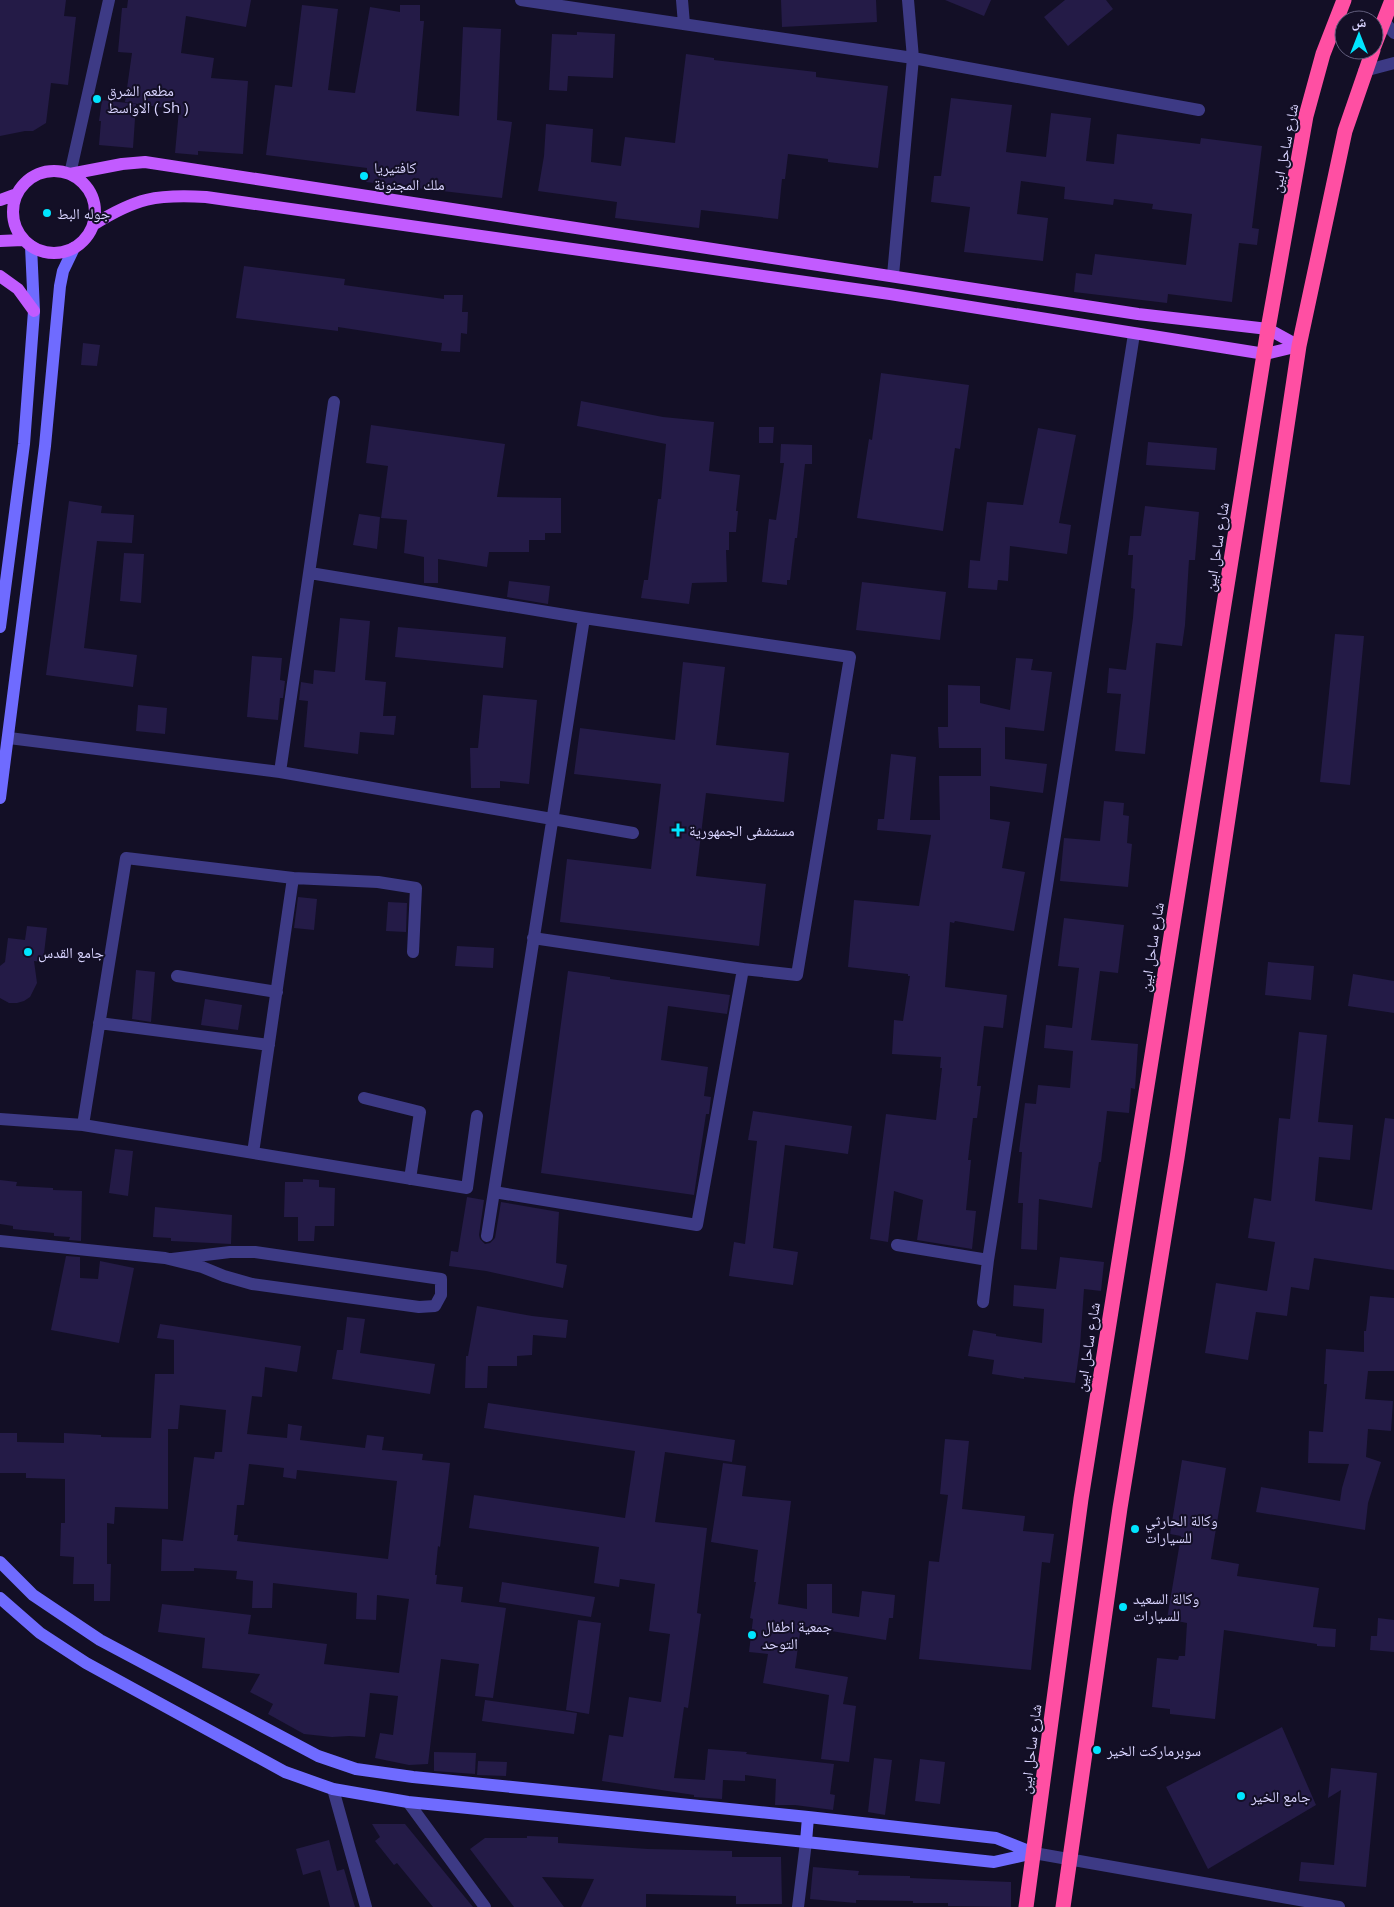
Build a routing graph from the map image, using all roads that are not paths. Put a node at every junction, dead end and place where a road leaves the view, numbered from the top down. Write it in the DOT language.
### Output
graph roads {
  1 [pos="109,0"];
  2 [pos="521,0"];
  3 [pos="682,0"];
  4 [pos="908,0"];
  5 [pos="1344,0"];
  6 [pos="1392,0"];
  7 [pos="1384,21"];
  8 [pos="684,24"];
  9 [pos="1394,33"];
  10 [pos="913,58"];
  11 [pos="1368,60"];
  12 [pos="1394,63"];
  13 [pos="1364,71"];
  14 [pos="1199,110"];
  15 [pos="70,174"];
  16 [pos="17,194"];
  17 [pos="0,200"];
  18 [pos="93,225"];
  19 [pos="0,241"];
  20 [pos="27,243"];
  21 [pos="74,248"];
  22 [pos="0,276"];
  23 [pos="894,276"];
  24 [pos="890,294"];
  25 [pos="34,311"];
  26 [pos="1138,314"];
  27 [pos="1268,330"];
  28 [pos="1134,334"];
  29 [pos="1300,346"];
  30 [pos="1265,354"];
  31 [pos="334,402"];
  32 [pos="310,573"];
  33 [pos="584,618"];
  34 [pos="0,627"];
  35 [pos="4,737"];
  36 [pos="280,772"];
  37 [pos="0,798"];
  38 [pos="552,818"];
  39 [pos="633,833"];
  40 [pos="293,878"];
  41 [pos="533,938"];
  42 [pos="413,952"];
  43 [pos="743,969"];
  44 [pos="176,976"];
  45 [pos="277,992"];
  46 [pos="99,1023"];
  47 [pos="269,1044"];
  48 [pos="364,1098"];
  49 [pos="477,1116"];
  50 [pos="0,1119"];
  51 [pos="83,1125"];
  52 [pos="253,1153"];
  53 [pos="410,1179"];
  54 [pos="494,1192"];
  55 [pos="488,1236"];
  56 [pos="0,1241"];
  57 [pos="897,1245"];
  58 [pos="172,1259"];
  59 [pos="988,1260"];
  60 [pos="983,1302"];
  61 [pos="0,1562"];
  62 [pos="0,1598"];
  63 [pos="333,1789"];
  64 [pos="408,1802"];
  65 [pos="808,1817"];
  66 [pos="806,1842"];
  67 [pos="1034,1853"];
  68 [pos="1069,1860"];
  69 [pos="366,1907"];
  70 [pos="485,1907"];
  71 [pos="798,1907"];
  72 [pos="1026,1907"];
  73 [pos="1063,1907"];
  74 [pos="1339,1907"];
  1 -- 15 [label="street"];
  2 -- 8 [label="street"];
  3 -- 8 [label="street"];
  4 -- 10 [label="street"];
  5 -- 27 [label="highway, شارع ساحل ابين"];
  6 -- 7 [label="highway"];
  7 -- 9 [label="street"];
  8 -- 10 [label="street"];
  10 -- 14 [label="street"];
  10 -- 23 [label="street"];
  11 -- 13 [label="highway"];
  12 -- 13 [label="street"];
  13 -- 29 [label="highway"];
  15 -- 16 [label="main road"];
  15 -- 18 [label="main road"];
  15 -- 23 [label="main road"];
  16 -- 17 [label="main road"];
  16 -- 20 [label="main road"];
  18 -- 21 [label="main road"];
  18 -- 24 [label="main road"];
  19 -- 20 [label="main road"];
  20 -- 21 [label="main road"];
  20 -- 25 [label="main road"];
  21 -- 35 [label="main road"];
  22 -- 25 [label="main road"];
  23 -- 24 [label="main road"];
  23 -- 26 [label="main road"];
  24 -- 28 [label="main road"];
  25 -- 34 [label="main road"];
  26 -- 27 [label="main road"];
  26 -- 28 [label="main road"];
  27 -- 29 [label="main road"];
  27 -- 30 [label="highway, شارع ساحل ابين"];
  28 -- 30 [label="main road"];
  28 -- 59 [label="street"];
  29 -- 30 [label="main road"];
  29 -- 68 [label="highway"];
  30 -- 67 [label="highway, شارع ساحل ابين"];
  31 -- 32 [label="street"];
  32 -- 33 [label="street"];
  32 -- 36 [label="street"];
  33 -- 38 [label="street"];
  33 -- 43 [label="street"];
  35 -- 36 [label="street"];
  35 -- 37 [label="main road"];
  36 -- 38 [label="street"];
  38 -- 39 [label="street"];
  38 -- 41 [label="street"];
  40 -- 42 [label="street"];
  40 -- 45 [label="street"];
  40 -- 46 [label="street"];
  41 -- 43 [label="street"];
  41 -- 54 [label="street"];
  43 -- 54 [label="street"];
  44 -- 45 [label="street"];
  45 -- 47 [label="street"];
  46 -- 47 [label="street"];
  46 -- 51 [label="street"];
  47 -- 52 [label="street"];
  48 -- 53 [label="street"];
  49 -- 53 [label="street"];
  50 -- 51 [label="street"];
  51 -- 52 [label="street"];
  52 -- 53 [label="street"];
  54 -- 55 [label="street"];
  56 -- 58 [label="street"];
  57 -- 59 [label="street"];
  58 -- 58 [label="street"];
  59 -- 60 [label="street"];
  61 -- 65 [label="main road"];
  62 -- 63 [label="main road"];
  63 -- 64 [label="main road"];
  63 -- 69 [label="street"];
  64 -- 66 [label="main road"];
  64 -- 70 [label="street"];
  65 -- 66 [label="main road"];
  65 -- 67 [label="main road"];
  66 -- 67 [label="main road"];
  66 -- 71 [label="street"];
  67 -- 68 [label="street"];
  67 -- 72 [label="highway, شارع ساحل ابين"];
  68 -- 73 [label="highway"];
  68 -- 74 [label="street"];
}
